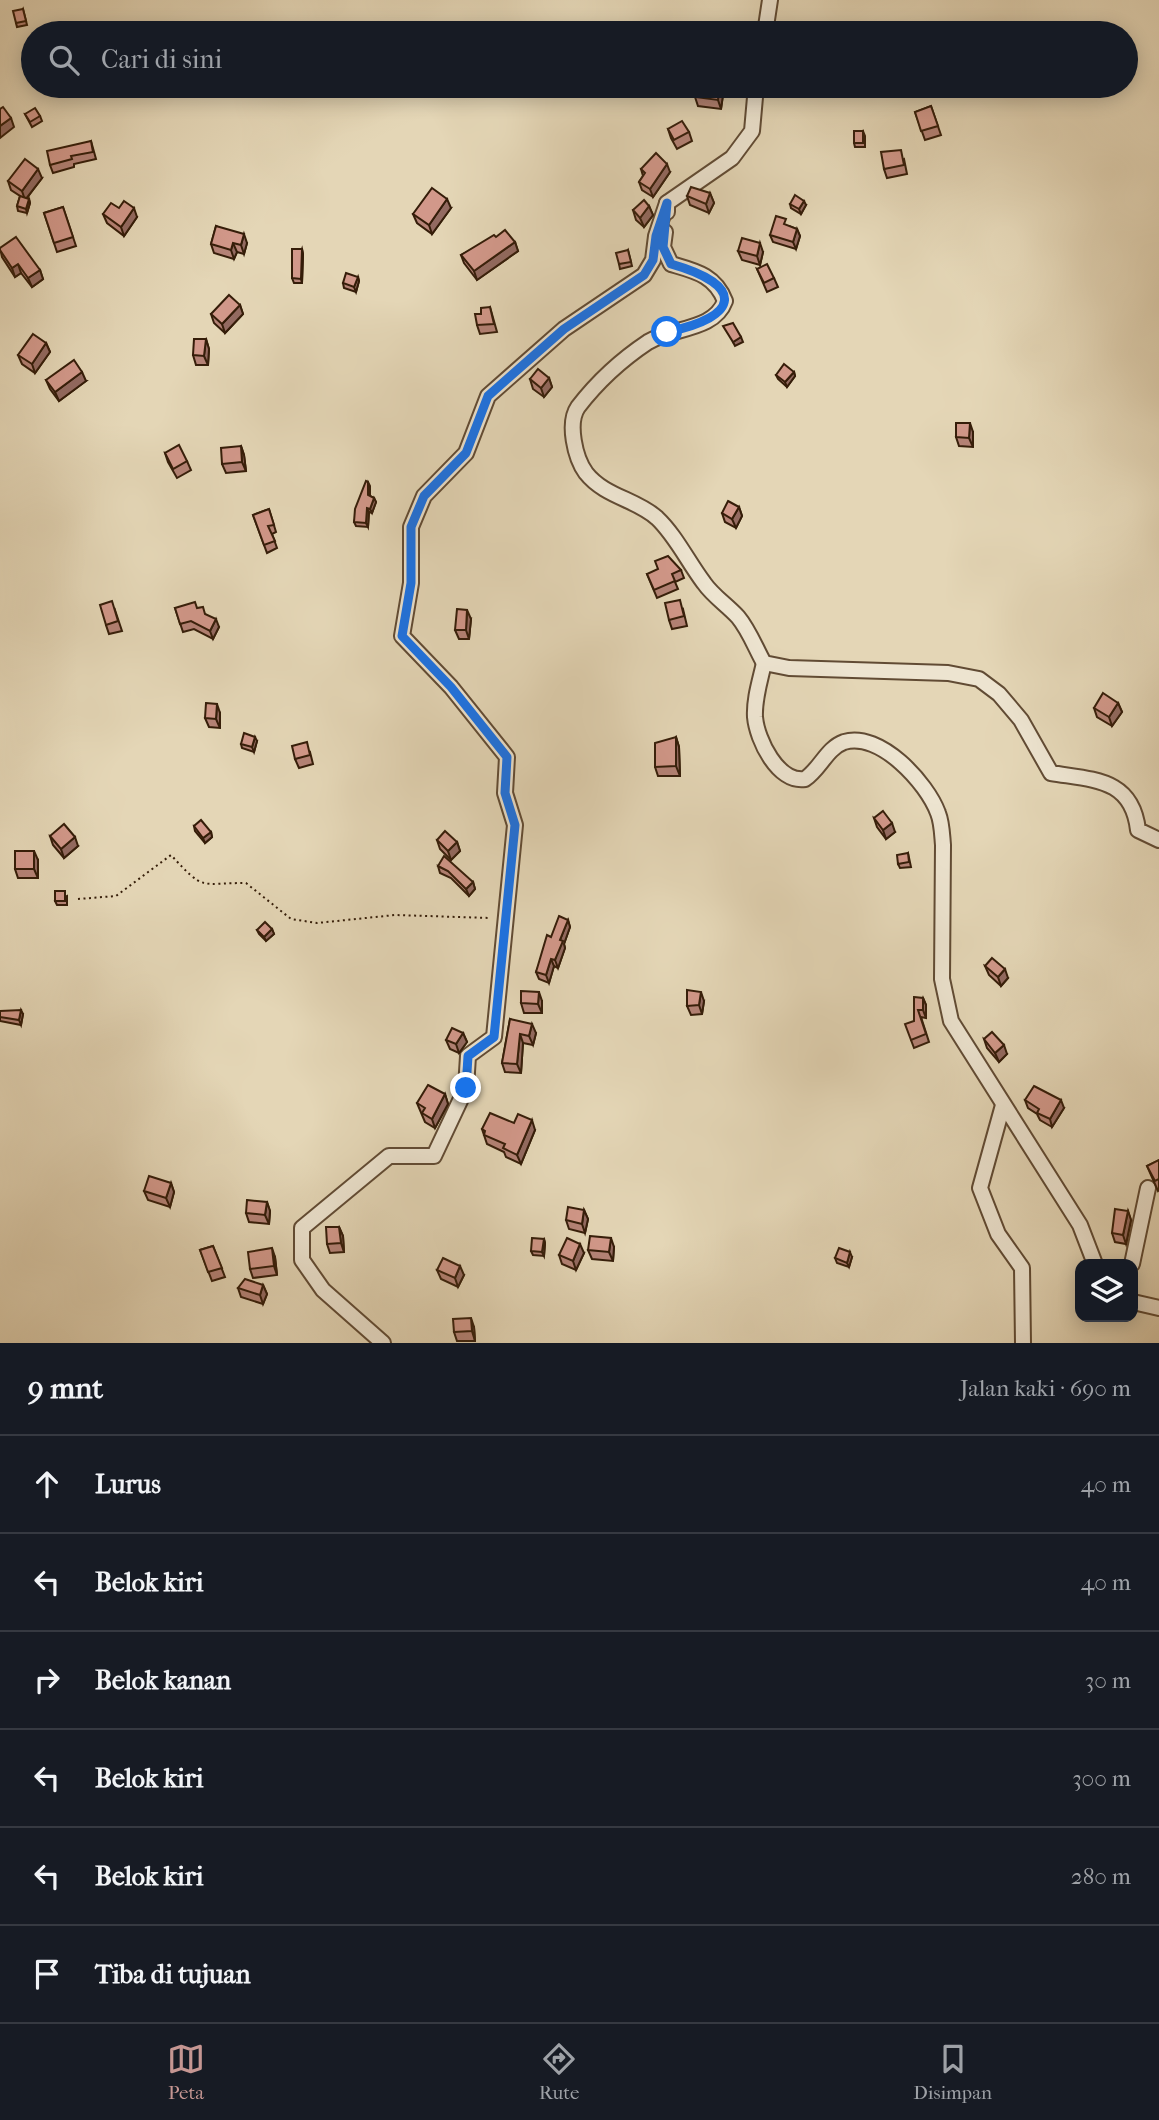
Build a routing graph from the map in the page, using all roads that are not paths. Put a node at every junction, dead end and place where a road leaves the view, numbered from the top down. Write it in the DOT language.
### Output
graph roads {
  1 [pos="770,0"];
  2 [pos="767,21"];
  3 [pos="755,98"];
  4 [pos="667,203"];
  5 [pos="764,663"];
  6 [pos="1159,840"];
  7 [pos="1003,1105"];
  8 [pos="1149,1188"];
  9 [pos="1093,1259"];
  10 [pos="1133,1259"];
  11 [pos="1138,1303"];
  12 [pos="1159,1308"];
  13 [pos="383,1343"];
  14 [pos="1023,1343"];
  1 -- 2 [label="street"];
  3 -- 4 [label="street"];
  4 -- 5 [label="street"];
  4 -- 13 [label="street"];
  5 -- 6 [label="street"];
  5 -- 7 [label="street"];
  7 -- 9 [label="street"];
  7 -- 14 [label="street"];
  8 -- 10 [label="street"];
  11 -- 12 [label="street"];
}
